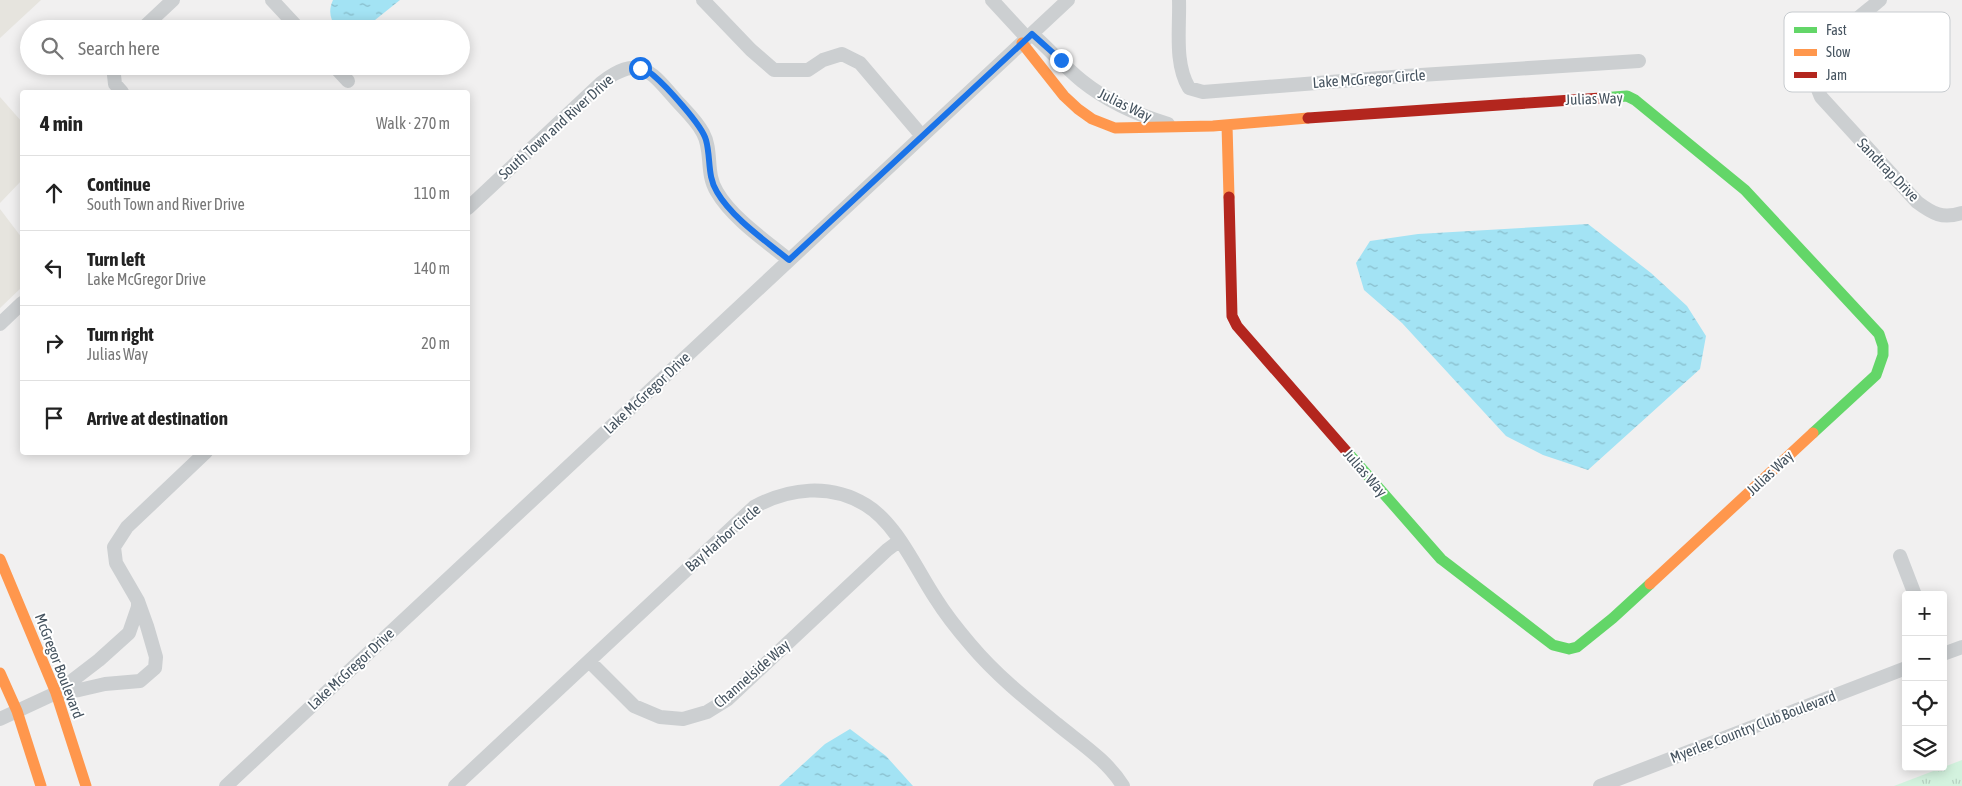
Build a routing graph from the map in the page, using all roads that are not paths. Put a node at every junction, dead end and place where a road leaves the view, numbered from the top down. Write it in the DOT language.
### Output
graph roads {
  1 [pos="173,0"];
  2 [pos="272,0"];
  3 [pos="703,0"];
  4 [pos="992,0"];
  5 [pos="1068,0"];
  6 [pos="1179,0"];
  7 [pos="1880,0"];
  8 [pos="1867,12"];
  9 [pos="152,20"];
  10 [pos="291,20"];
  11 [pos="1027,38"];
  12 [pos="1639,62"];
  13 [pos="114,75"];
  14 [pos="342,75"];
  15 [pos="348,81"];
  16 [pos="120,90"];
  17 [pos="1819,92"];
  18 [pos="1227,125"];
  19 [pos="1178,126"];
  20 [pos="922,136"];
  21 [pos="470,206"];
  22 [pos="1962,213"];
  23 [pos="789,260"];
  24 [pos="20,305"];
  25 [pos="0,324"];
  26 [pos="203,455"];
  27 [pos="899,541"];
  28 [pos="1900,556"];
  29 [pos="0,559"];
  30 [pos="1913,591"];
  31 [pos="138,601"];
  32 [pos="1962,647"];
  33 [pos="1947,653"];
  34 [pos="589,661"];
  35 [pos="1902,670"];
  36 [pos="0,673"];
  37 [pos="56,693"];
  38 [pos="17,711"];
  39 [pos="0,719"];
  40 [pos="41,786"];
  41 [pos="86,786"];
  42 [pos="226,786"];
  43 [pos="455,786"];
  44 [pos="1123,786"];
  45 [pos="1600,786"];
  1 -- 9 [label="street"];
  2 -- 10 [label="street"];
  3 -- 20 [label="street"];
  4 -- 11 [label="street, Julias Way"];
  5 -- 11 [label="street, Lake McGregor Drive"];
  6 -- 12 [label="street, Lake McGregor Circle"];
  7 -- 8 [label="street, Sandtrap Drive"];
  11 -- 19 [label="street, Julias Way"];
  11 -- 19 [label="street, Julias Way"];
  11 -- 20 [label="street, Lake McGregor Drive"];
  13 -- 16 [label="street"];
  14 -- 15 [label="street"];
  17 -- 22 [label="street, Sandtrap Drive"];
  18 -- 18 [label="street, Julias Way"];
  18 -- 19 [label="street, Julias Way"];
  20 -- 23 [label="street, Lake McGregor Drive"];
  21 -- 23 [label="street, South Town and River Drive"];
  23 -- 42 [label="street, Lake McGregor Drive"];
  24 -- 25 [label="street"];
  26 -- 31 [label="street"];
  27 -- 34 [label="street, Bay Harbor Circle"];
  27 -- 34 [label="street, Channelside Way"];
  27 -- 44 [label="street, Bay Harbor Circle"];
  28 -- 30 [label="street"];
  29 -- 37 [label="street, McGregor Boulevard"];
  31 -- 37 [label="street"];
  31 -- 37 [label="street"];
  32 -- 33 [label="street"];
  34 -- 43 [label="street, Bay Harbor Circle"];
  35 -- 45 [label="street, Myerlee Country Club Boulevard"];
  36 -- 38 [label="street"];
  37 -- 38 [label="street"];
  37 -- 41 [label="street, McGregor Boulevard"];
  38 -- 39 [label="street"];
  38 -- 40 [label="street"];
}
